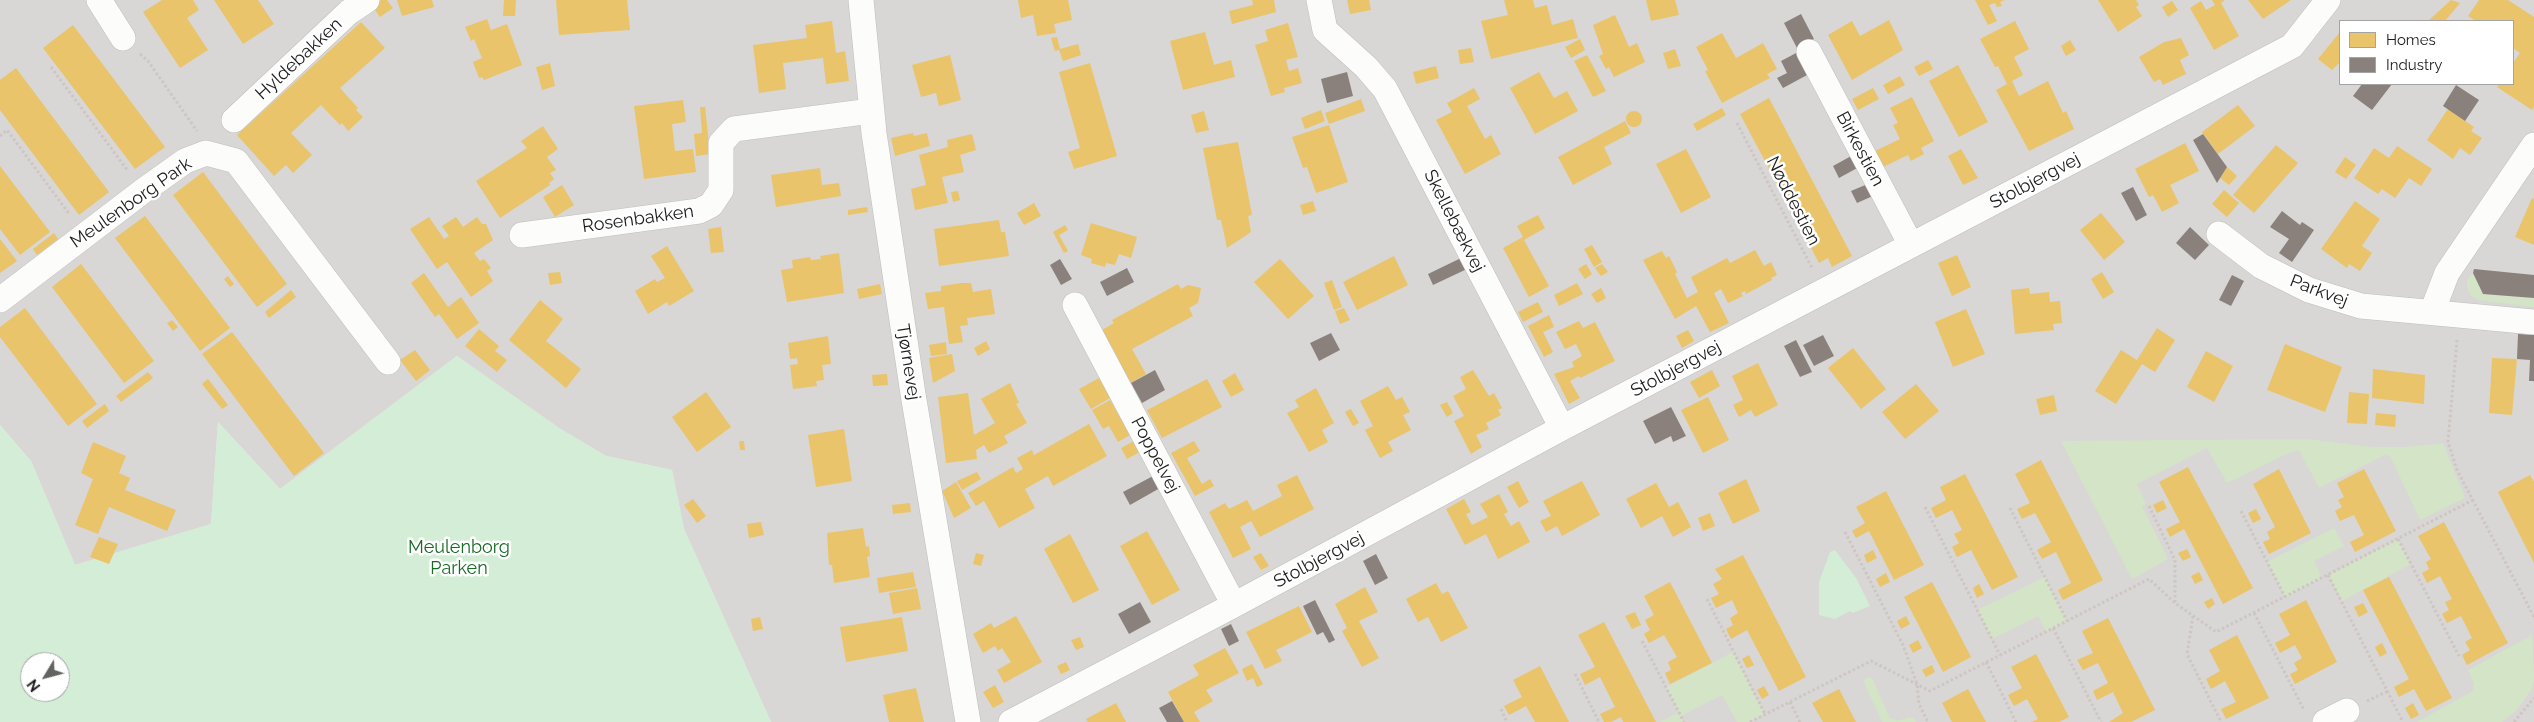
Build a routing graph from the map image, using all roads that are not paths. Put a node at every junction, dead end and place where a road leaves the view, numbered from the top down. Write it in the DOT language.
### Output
graph roads {
  1 [pos="99,0"];
  2 [pos="367,0"];
  3 [pos="861,0"];
  4 [pos="1319,0"];
  5 [pos="2328,0"];
  6 [pos="123,38"];
  7 [pos="1809,52"];
  8 [pos="871,111"];
  9 [pos="234,120"];
  10 [pos="2534,145"];
  11 [pos="2219,234"];
  12 [pos="522,235"];
  13 [pos="1911,246"];
  14 [pos="0,300"];
  15 [pos="1075,305"];
  16 [pos="2432,312"];
  17 [pos="2534,322"];
  18 [pos="388,362"];
  19 [pos="1562,428"];
  20 [pos="1234,606"];
  21 [pos="968,722"];
  22 [pos="1011,722"];
  1 -- 6 [label="street"];
  2 -- 9 [label="street, Hyldebakken"];
  3 -- 8 [label="street, Tjørnevej"];
  4 -- 19 [label="street, Skellebækvej"];
  5 -- 13 [label="street, Stolbjergvej"];
  7 -- 13 [label="street, Birkestien"];
  8 -- 12 [label="street, Rosenbakken"];
  8 -- 21 [label="street, Tjørnevej"];
  10 -- 16 [label="street"];
  11 -- 16 [label="street, Parkvej"];
  13 -- 19 [label="street, Stolbjergvej"];
  14 -- 18 [label="street, Meulenborg Park"];
  15 -- 20 [label="street, Poppelvej"];
  16 -- 17 [label="street, Parkvej"];
  19 -- 20 [label="street, Stolbjergvej"];
  20 -- 22 [label="street, Stolbjergvej"];
}
